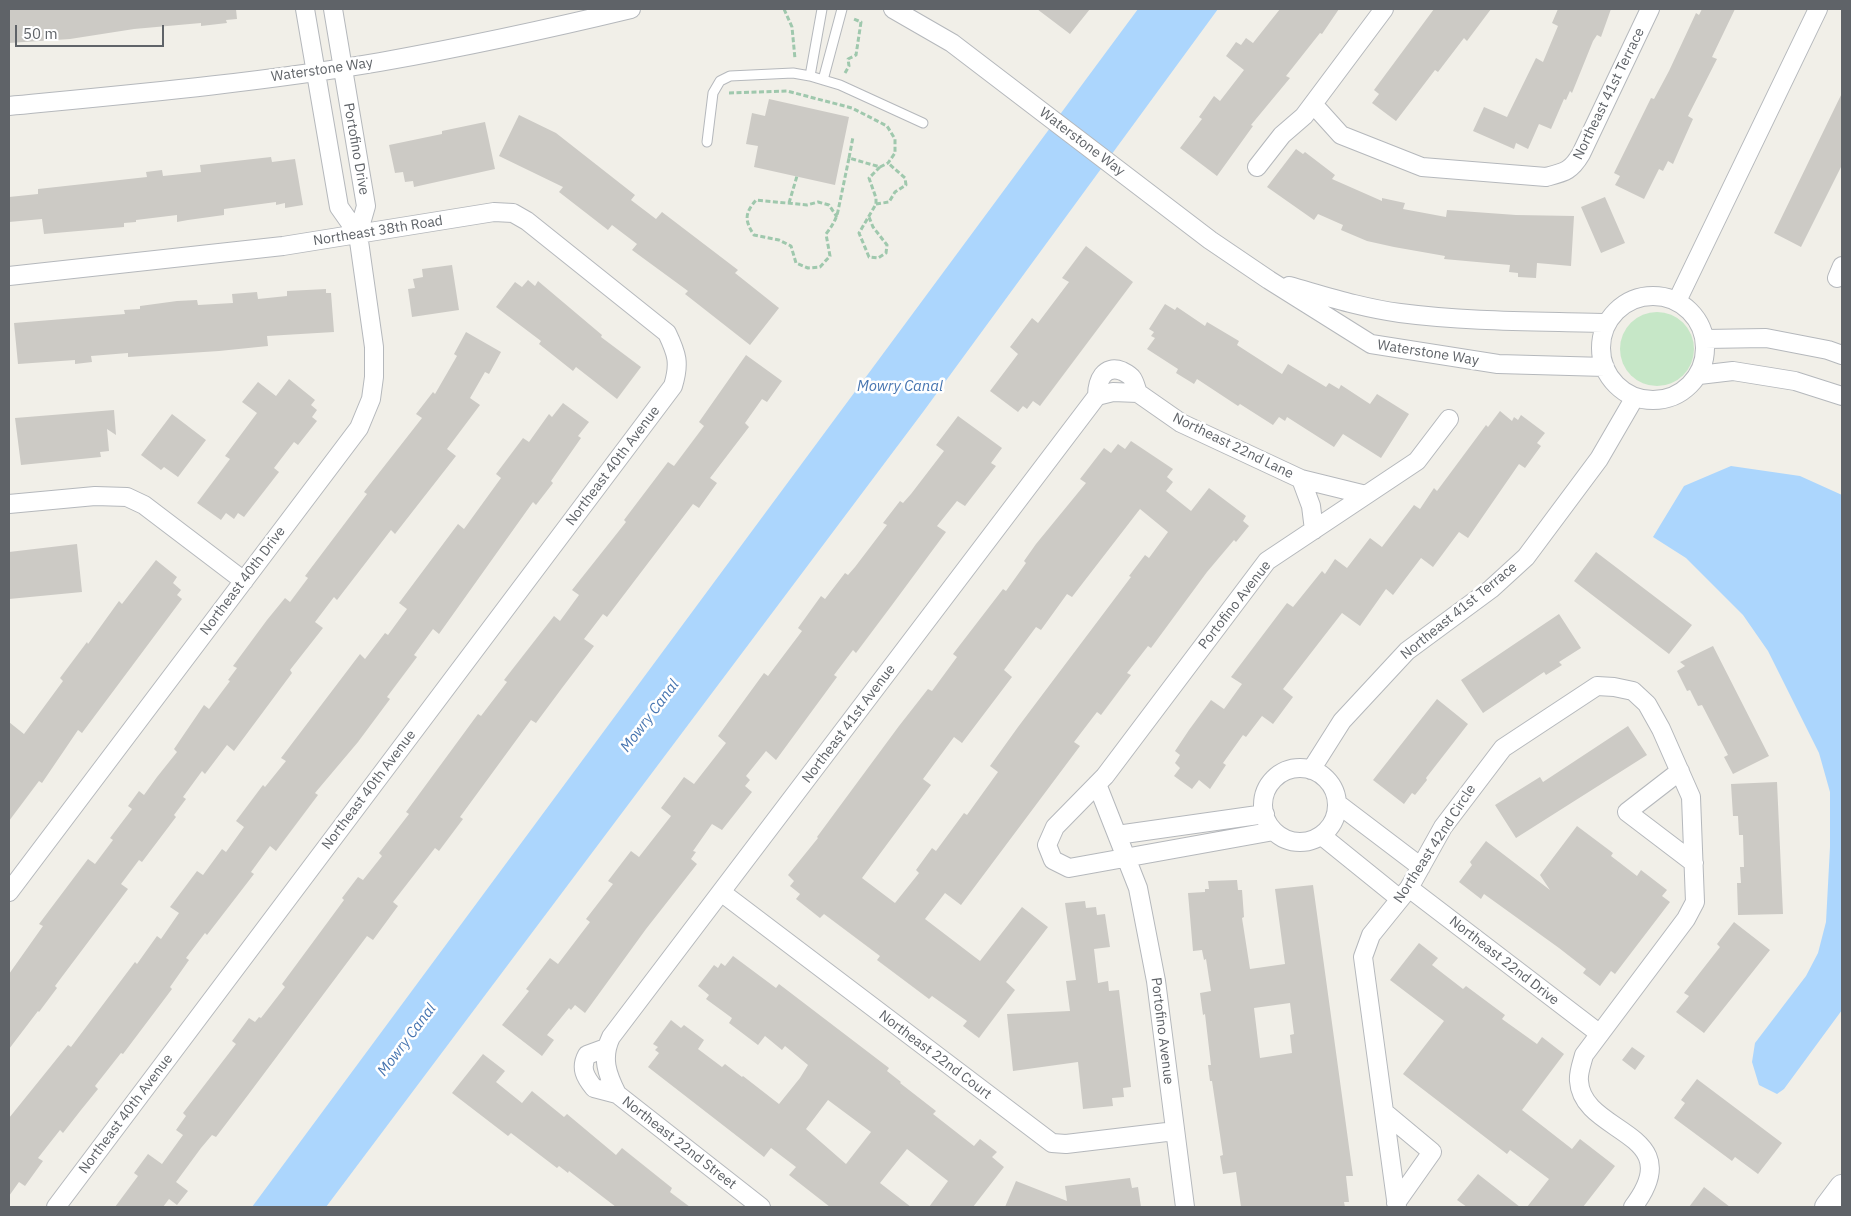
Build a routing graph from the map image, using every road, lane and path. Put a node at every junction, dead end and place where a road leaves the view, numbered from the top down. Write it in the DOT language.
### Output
graph roads {
  1 [pos="305,9"];
  2 [pos="333,9"];
  3 [pos="631,9"];
  4 [pos="784,9"];
  5 [pos="822,9"];
  6 [pos="842,9"];
  7 [pos="893,9"];
  8 [pos="1384,9"];
  9 [pos="1650,9"];
  10 [pos="1818,9"];
  11 [pos="342,68"];
  12 [pos="314,72"];
  13 [pos="793,72"];
  14 [pos="810,76"];
  15 [pos="823,80"];
  16 [pos="787,91"];
  17 [pos="713,92"];
  18 [pos="1313,104"];
  19 [pos="9,106"];
  20 [pos="922,123"];
  21 [pos="853,137"];
  22 [pos="707,142"];
  23 [pos="849,158"];
  24 [pos="888,163"];
  25 [pos="880,166"];
  26 [pos="1257,168"];
  27 [pos="797,176"];
  28 [pos="789,203"];
  29 [pos="876,204"];
  30 [pos="837,217"];
  31 [pos="869,217"];
  32 [pos="358,234"];
  33 [pos="9,276"];
  34 [pos="1269,280"];
  35 [pos="1677,301"];
  36 [pos="1607,323"];
  37 [pos="1705,339"];
  38 [pos="1842,355"];
  39 [pos="1604,367"];
  40 [pos="678,370"];
  41 [pos="1699,375"];
  42 [pos="1105,394"];
  43 [pos="1842,396"];
  44 [pos="1635,397"];
  45 [pos="1450,419"];
  46 [pos="1300,479"];
  47 [pos="1366,495"];
  48 [pos="9,504"];
  49 [pos="1314,530"];
  50 [pos="244,581"];
  51 [pos="1310,770"];
  52 [pos="1680,772"];
  53 [pos="1097,784"];
  54 [pos="1338,804"];
  55 [pos="1265,814"];
  56 [pos="1274,831"];
  57 [pos="1117,835"];
  58 [pos="1322,836"];
  59 [pos="1126,858"];
  60 [pos="1694,863"];
  61 [pos="1421,867"];
  62 [pos="9,891"];
  63 [pos="721,892"];
  64 [pos="1405,894"];
  65 [pos="1600,1034"];
  66 [pos="606,1048"];
  67 [pos="617,1094"];
  68 [pos="1384,1112"];
  69 [pos="1175,1131"];
  70 [pos="1842,1187"];
  71 [pos="1396,1205"];
  72 [pos="56,1207"];
  73 [pos="761,1207"];
  74 [pos="1184,1207"];
  75 [pos="1632,1207"];
  76 [pos="1827,1207"];
  1 -- 12 [label="street, Portofino Drive"];
  2 -- 11 [label="street, Portofino Drive"];
  3 -- 11 [label="street, Waterstone Way"];
  4 -- 13 [label="path"];
  5 -- 14 [label="lane"];
  6 -- 15 [label="lane"];
  7 -- 34 [label="street, Waterstone Way"];
  8 -- 18 [label="street"];
  9 -- 18 [label="street, Northeast 41st Terrace"];
  10 -- 35 [label="street"];
  11 -- 12 [label="street, Waterstone Way"];
  11 -- 32 [label="street, Portofino Drive"];
  12 -- 19 [label="street, Waterstone Way"];
  12 -- 32 [label="street, Portofino Drive"];
  13 -- 14 [label="lane"];
  13 -- 16 [label="path"];
  13 -- 17 [label="lane"];
  14 -- 15 [label="lane"];
  15 -- 20 [label="lane"];
  16 -- 17 [label="path"];
  16 -- 24 [label="path"];
  17 -- 22 [label="lane"];
  18 -- 26 [label="street"];
  21 -- 23 [label="path"];
  23 -- 25 [label="path"];
  23 -- 30 [label="path"];
  24 -- 25 [label="path"];
  24 -- 29 [label="path"];
  25 -- 29 [label="path"];
  27 -- 28 [label="path"];
  28 -- 30 [label="path"];
  28 -- 30 [label="path"];
  29 -- 31 [label="path"];
  31 -- 31 [label="path"];
  32 -- 33 [label="street, Northeast 38th Road"];
  32 -- 40 [label="street, Northeast 38th Road"];
  32 -- 50 [label="street, Northeast 40th Drive"];
  34 -- 36 [label="street, Waterstone Way"];
  34 -- 39 [label="street, Waterstone Way"];
  35 -- 36 [label="street"];
  35 -- 37 [label="street"];
  36 -- 39 [label="street"];
  37 -- 38 [label="street"];
  37 -- 41 [label="street"];
  39 -- 44 [label="street"];
  40 -- 72 [label="street, Northeast 40th Avenue"];
  41 -- 43 [label="street"];
  41 -- 44 [label="street"];
  42 -- 46 [label="street, Northeast 22nd Lane"];
  42 -- 63 [label="street, Northeast 41st Avenue"];
  44 -- 51 [label="street, Northeast 41st Terrace"];
  45 -- 47 [label="street, Portofino Avenue"];
  46 -- 47 [label="street, Northeast 22nd Lane"];
  46 -- 49 [label="street"];
  47 -- 49 [label="street, Portofino Avenue"];
  48 -- 50 [label="street"];
  49 -- 53 [label="street, Portofino Avenue"];
  50 -- 62 [label="street, Northeast 40th Drive"];
  51 -- 54 [label="street"];
  51 -- 55 [label="street"];
  52 -- 60 [label="street, Northeast 42nd Circle"];
  52 -- 60 [label="street"];
  52 -- 61 [label="street, Northeast 42nd Circle"];
  53 -- 57 [label="street, Portofino Avenue"];
  53 -- 59 [label="street, Portofino Avenue"];
  54 -- 58 [label="street"];
  54 -- 61 [label="street"];
  55 -- 56 [label="street"];
  55 -- 57 [label="street"];
  56 -- 58 [label="street"];
  56 -- 59 [label="street"];
  57 -- 59 [label="street, Portofino Avenue"];
  58 -- 64 [label="street, Northeast 22nd Drive"];
  59 -- 69 [label="street, Portofino Avenue"];
  60 -- 65 [label="street, Northeast 42nd Circle"];
  61 -- 64 [label="street, Northeast 42nd Circle"];
  63 -- 66 [label="street, Northeast 41st Avenue"];
  63 -- 69 [label="street, Northeast 22nd Court"];
  64 -- 65 [label="street, Northeast 22nd Drive"];
  64 -- 68 [label="street, Northeast 42nd Circle"];
  65 -- 75 [label="street, Northeast 42nd Circle"];
  66 -- 67 [label="street, Northeast 22nd Street"];
  66 -- 67 [label="street"];
  67 -- 73 [label="street, Northeast 22nd Street"];
  68 -- 71 [label="street, Northeast 42nd Circle"];
  68 -- 71 [label="street"];
  69 -- 74 [label="street, Portofino Avenue"];
  70 -- 76 [label="main road"];
}
